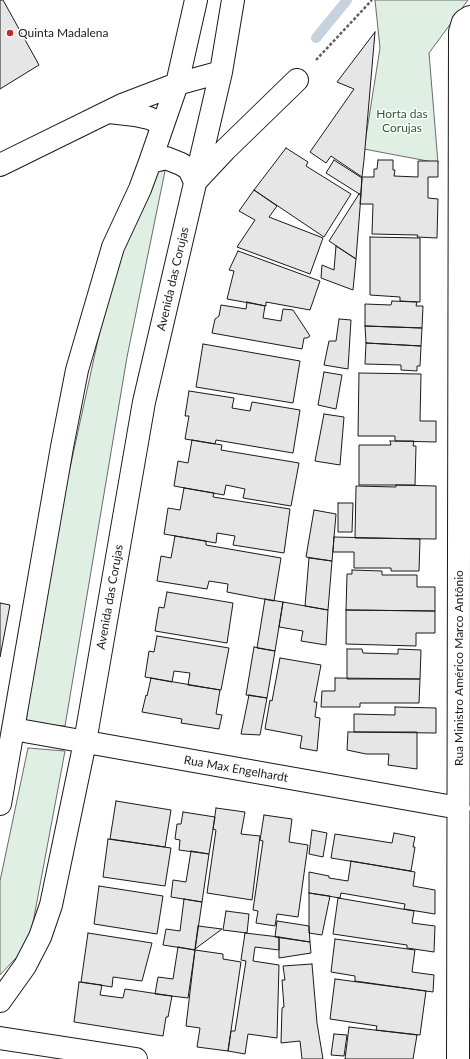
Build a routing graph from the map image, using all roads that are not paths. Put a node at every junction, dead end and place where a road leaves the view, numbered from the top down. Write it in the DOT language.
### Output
graph roads {
  1 [pos="196,0"];
  2 [pos="233,0"];
  3 [pos="470,17"];
  4 [pos="221,72"];
  5 [pos="297,80"];
  6 [pos="177,84"];
  7 [pos="108,112"];
  8 [pos="163,124"];
  9 [pos="150,162"];
  10 [pos="0,165"];
  11 [pos="195,182"];
  12 [pos="13,729"];
  13 [pos="85,742"];
  14 [pos="0,804"];
  15 [pos="459,808"];
  16 [pos="0,1001"];
  17 [pos="0,1038"];
  18 [pos="136,1059"];
  19 [pos="458,1059"];
  1 -- 6 [label="street"];
  2 -- 4 [label="street, Avenida das Corujas"];
  3 -- 15 [label="street, Rua Ministro Américo Marco Antônio"];
  4 -- 6 [label="street"];
  4 -- 11 [label="street, Avenida das Corujas"];
  5 -- 11 [label="street"];
  6 -- 7 [label="street"];
  6 -- 8 [label="street"];
  7 -- 8 [label="street"];
  7 -- 10 [label="street"];
  8 -- 9 [label="street"];
  9 -- 11 [label="street"];
  9 -- 12 [label="street"];
  11 -- 13 [label="street, Avenida das Corujas"];
  12 -- 13 [label="street, Rua Max Engelhardt"];
  12 -- 14 [label="street"];
  13 -- 15 [label="street, Rua Max Engelhardt"];
  13 -- 16 [label="street, Avenida das Corujas"];
  15 -- 19 [label="street, Rua Ministro Américo Marco Antônio"];
  17 -- 18 [label="street"];
}
